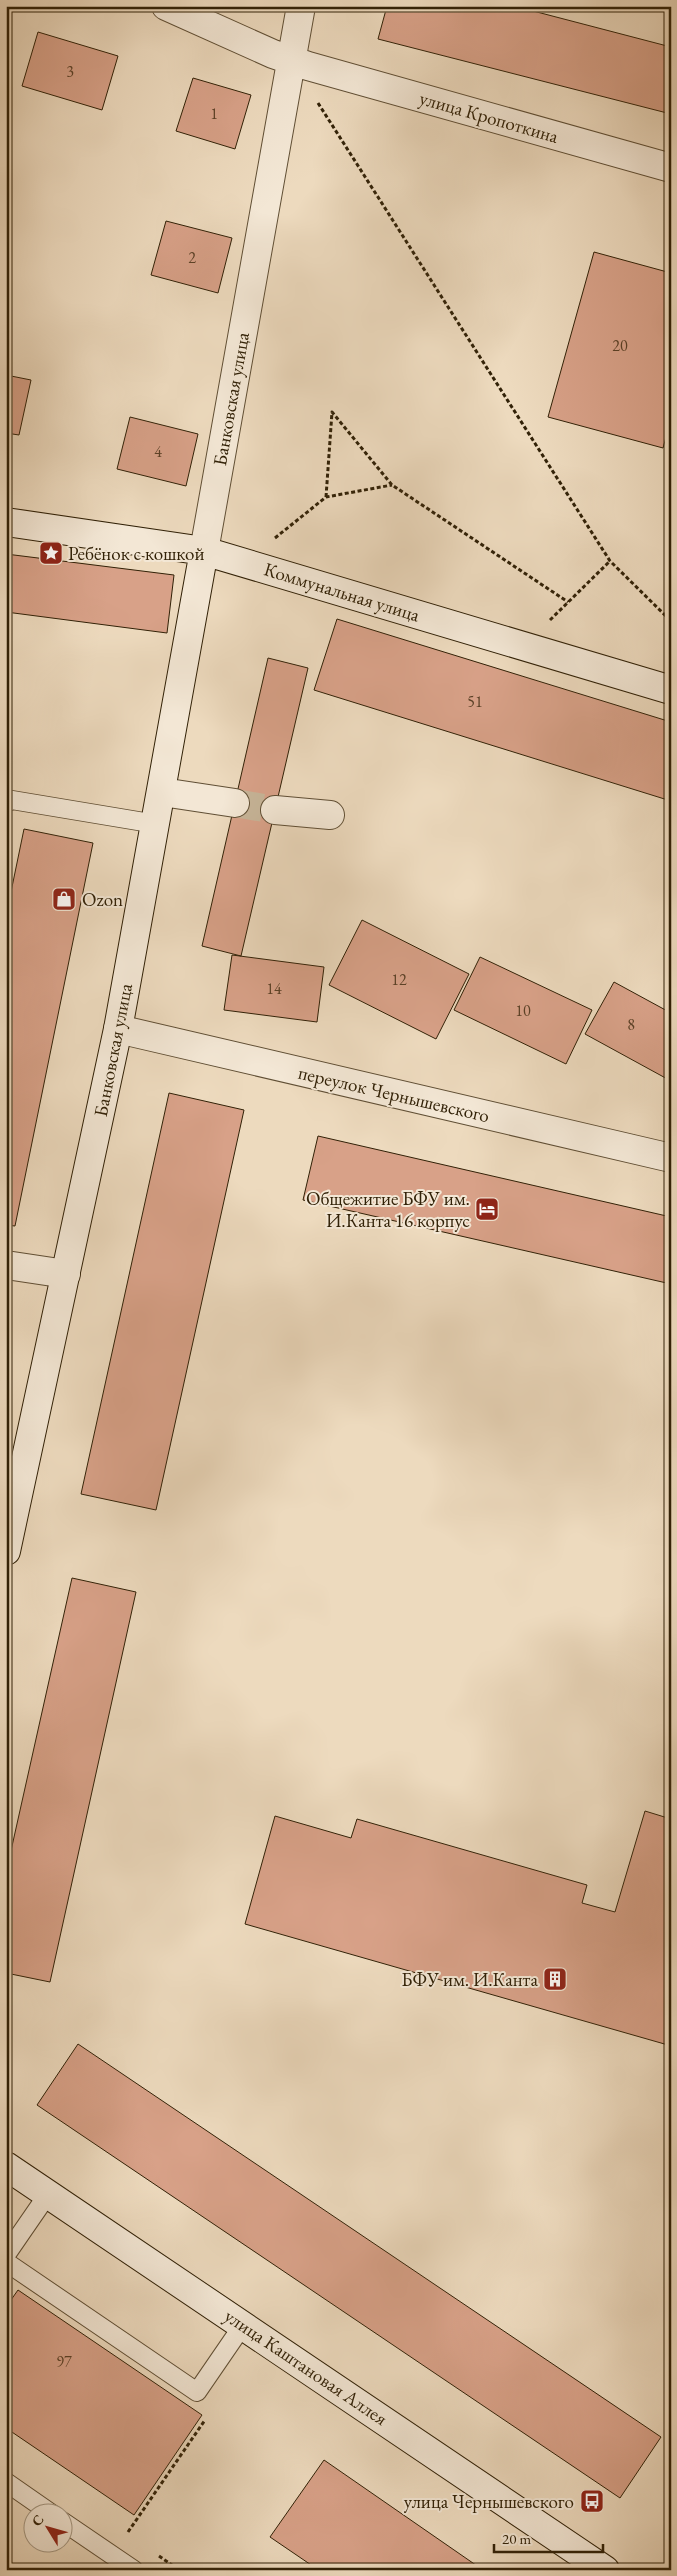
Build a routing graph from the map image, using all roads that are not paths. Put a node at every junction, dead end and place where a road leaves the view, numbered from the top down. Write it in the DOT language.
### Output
graph roads {
  1 [pos="166,6"];
  2 [pos="301,6"];
  3 [pos="291,60"];
  4 [pos="671,168"];
  5 [pos="6,522"];
  6 [pos="204,551"];
  7 [pos="671,690"];
  8 [pos="162,792"];
  9 [pos="6,803"];
  10 [pos="235,803"];
  11 [pos="275,810"];
  12 [pos="330,815"];
  13 [pos="156,824"];
  14 [pos="118,1029"];
  15 [pos="671,1158"];
  16 [pos="6,1265"];
  17 [pos="66,1274"];
  18 [pos="6,1551"];
  19 [pos="6,2166"];
  20 [pos="48,2194"];
  21 [pos="6,2255"];
  22 [pos="6,2262"];
  23 [pos="243,2325"];
  24 [pos="6,2482"];
  25 [pos="38,2504"];
  26 [pos="72,2528"];
  27 [pos="134,2570"];
  28 [pos="604,2570"];
  1 -- 3 [label="street, улица Кропоткина"];
  2 -- 3 [label="street, Банковская улица"];
  3 -- 4 [label="street, улица Кропоткина"];
  3 -- 6 [label="street, Банковская улица"];
  5 -- 6 [label="street, Коммунальная улица"];
  6 -- 7 [label="street, Коммунальная улица"];
  6 -- 8 [label="street, Банковская улица"];
  8 -- 10 [label="street"];
  8 -- 13 [label="street, Банковская улица"];
  9 -- 13 [label="lane"];
  11 -- 12 [label="street"];
  13 -- 14 [label="street, Банковская улица"];
  14 -- 15 [label="street, переулок Чернышевского"];
  14 -- 17 [label="street, Банковская улица"];
  16 -- 17 [label="street"];
  17 -- 18 [label="street, Банковская улица"];
  19 -- 20 [label="street, улица Каштановая Аллея"];
  20 -- 21 [label="lane"];
  20 -- 23 [label="street, улица Каштановая Аллея"];
  22 -- 23 [label="lane"];
  23 -- 28 [label="street, улица Каштановая Аллея"];
  24 -- 25 [label="lane"];
  26 -- 27 [label="lane"];
}
